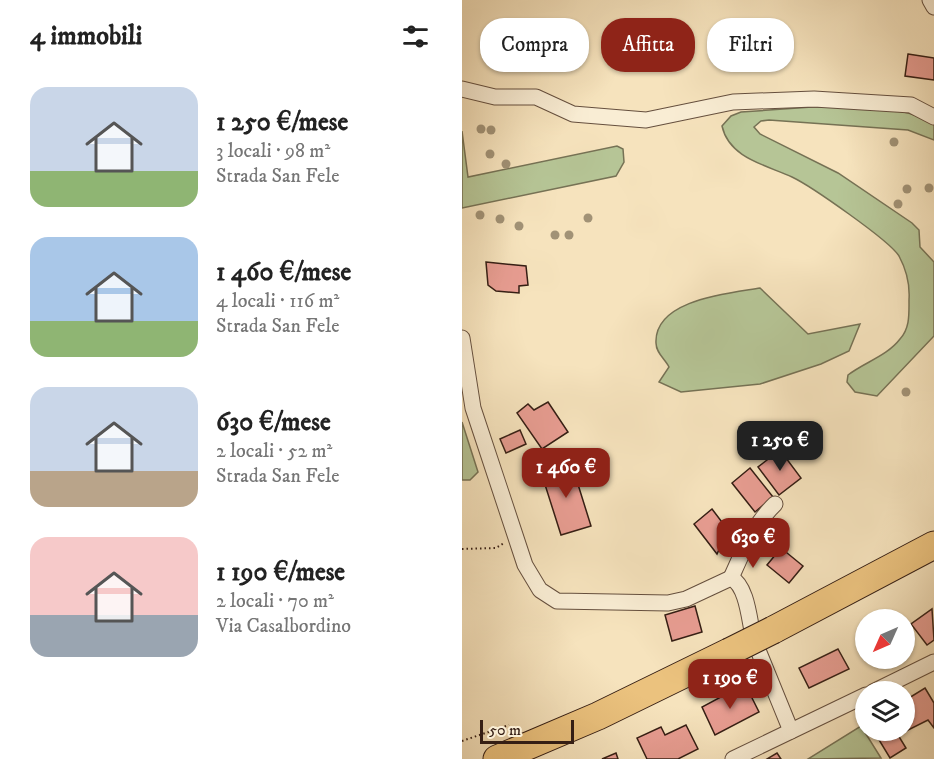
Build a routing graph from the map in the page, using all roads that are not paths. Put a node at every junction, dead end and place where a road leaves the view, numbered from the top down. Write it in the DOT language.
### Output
graph roads {
  1 [pos="930,0"];
  2 [pos="934,7"];
  3 [pos="462,89"];
  4 [pos="934,117"];
  5 [pos="462,338"];
  6 [pos="775,504"];
  7 [pos="934,545"];
  8 [pos="731,578"];
  9 [pos="761,637"];
  10 [pos="934,662"];
  11 [pos="895,681"];
  12 [pos="855,700"];
  13 [pos="791,731"];
  14 [pos="497,759"];
  15 [pos="733,759"];
  1 -- 2 [label="street"];
  3 -- 4 [label="street"];
  5 -- 8 [label="street"];
  6 -- 8 [label="street"];
  7 -- 9 [label="highway"];
  8 -- 9 [label="street"];
  9 -- 13 [label="street"];
  9 -- 14 [label="highway, bridge"];
  10 -- 11 [label="street"];
  12 -- 13 [label="street"];
  13 -- 15 [label="street"];
}
